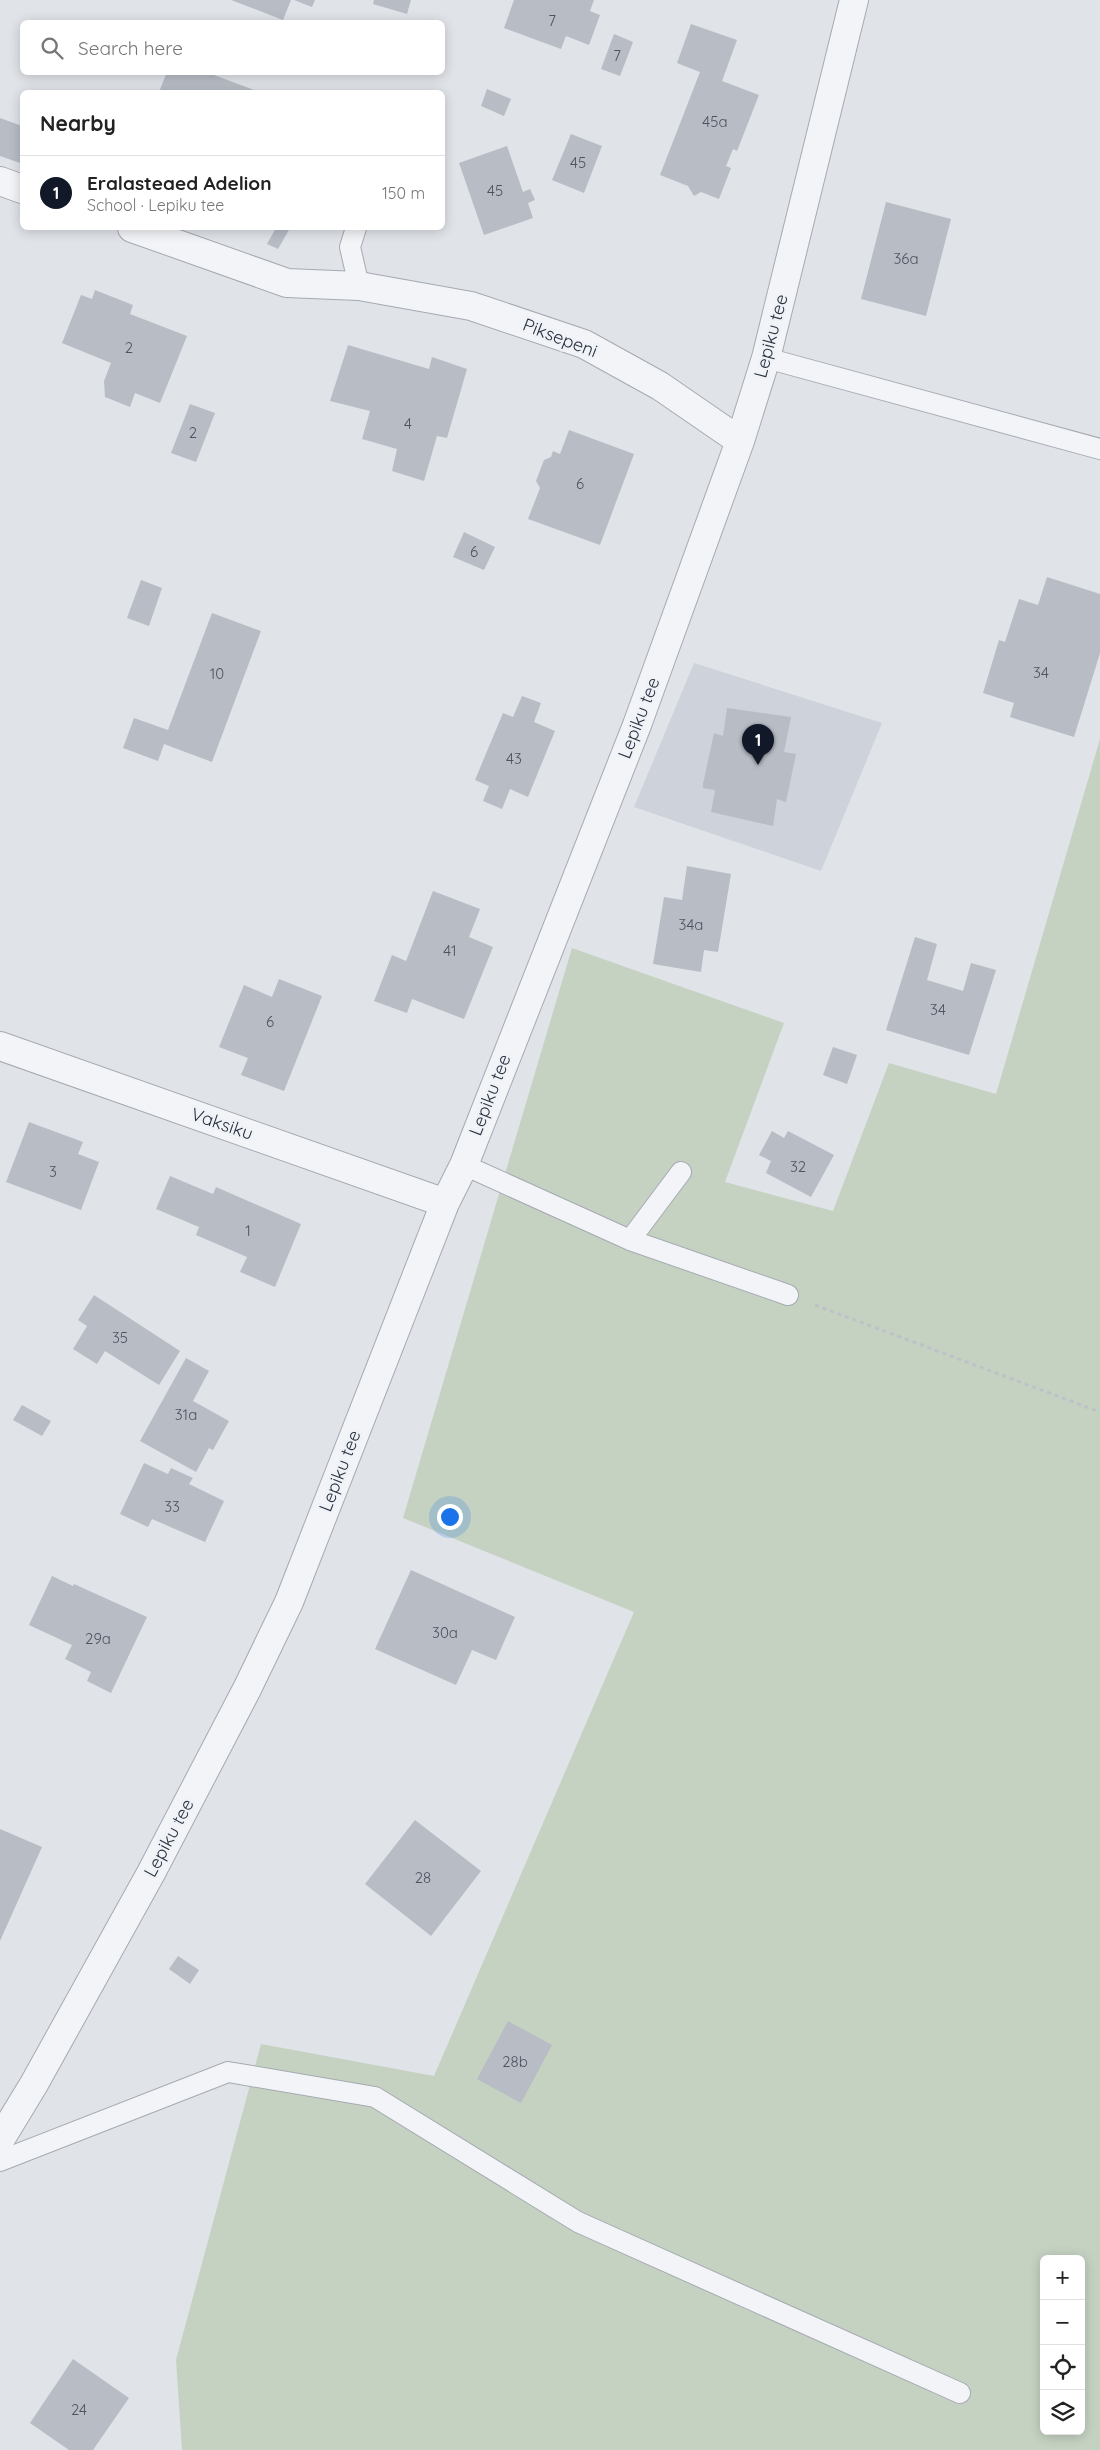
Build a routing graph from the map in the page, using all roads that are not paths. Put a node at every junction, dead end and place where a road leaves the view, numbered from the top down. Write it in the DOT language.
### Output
graph roads {
  1 [pos="854,0"];
  2 [pos="0,180"];
  3 [pos="20,187"];
  4 [pos="138,230"];
  5 [pos="355,230"];
  6 [pos="359,286"];
  7 [pos="766,358"];
  8 [pos="740,441"];
  9 [pos="1100,449"];
  10 [pos="0,1046"];
  11 [pos="464,1164"];
  12 [pos="681,1172"];
  13 [pos="445,1203"];
  14 [pos="630,1240"];
  15 [pos="788,1295"];
  16 [pos="0,2140"];
  17 [pos="0,2160"];
  18 [pos="960,2393"];
  1 -- 7 [label="street, Lepiku tee"];
  2 -- 3 [label="street"];
  4 -- 6 [label="street, Piksepeni"];
  5 -- 6 [label="lane"];
  6 -- 8 [label="street, Piksepeni"];
  7 -- 8 [label="street, Lepiku tee"];
  7 -- 9 [label="lane"];
  8 -- 11 [label="street, Lepiku tee"];
  10 -- 13 [label="street, Vaksiku"];
  11 -- 13 [label="street, Lepiku tee"];
  11 -- 14 [label="lane"];
  12 -- 14 [label="lane"];
  13 -- 16 [label="street, Lepiku tee"];
  14 -- 15 [label="lane"];
  17 -- 18 [label="lane"];
}
